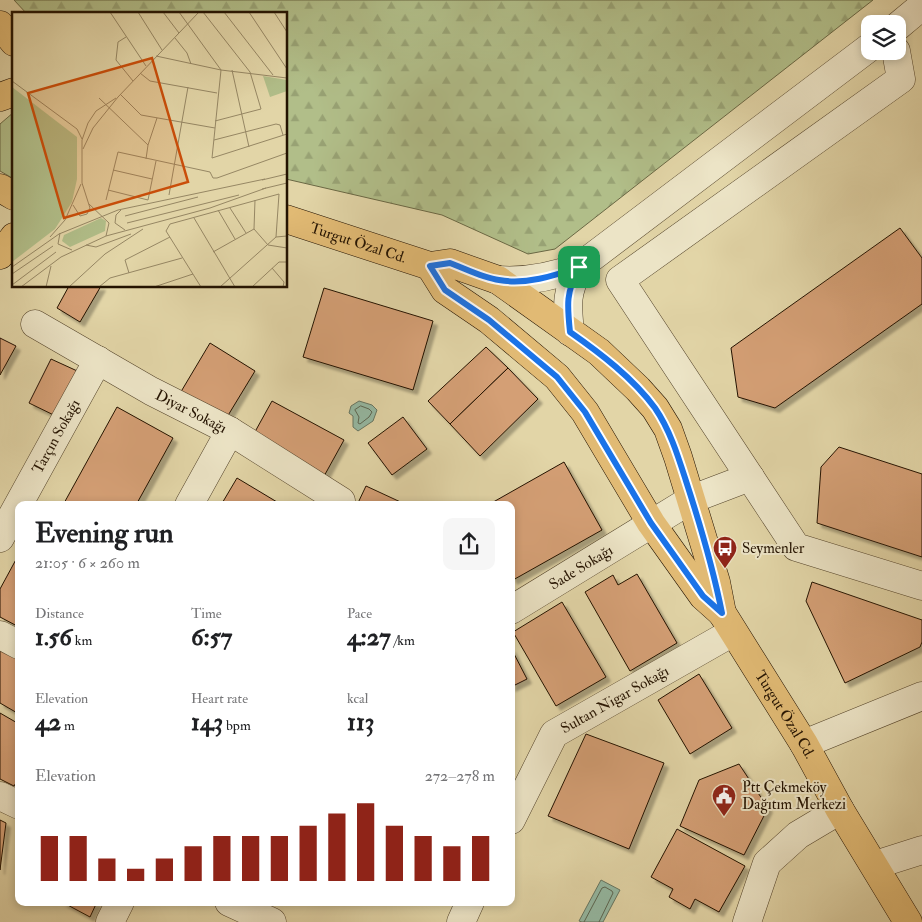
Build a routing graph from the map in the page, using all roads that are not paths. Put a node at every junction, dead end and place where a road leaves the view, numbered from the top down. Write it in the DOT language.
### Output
graph roads {
  1 [pos="922,6"];
  2 [pos="906,19"];
  3 [pos="0,25"];
  4 [pos="12,40"];
  5 [pos="861,53"];
  6 [pos="898,60"];
  7 [pos="12,93"];
  8 [pos="0,97"];
  9 [pos="0,188"];
  10 [pos="12,195"];
  11 [pos="288,220"];
  12 [pos="12,223"];
  13 [pos="0,231"];
  14 [pos="12,239"];
  15 [pos="0,255"];
  16 [pos="430,266"];
  17 [pos="579,267"];
  18 [pos="498,280"];
  19 [pos="34,324"];
  20 [pos="570,332"];
  21 [pos="98,360"];
  22 [pos="230,431"];
  23 [pos="750,477"];
  24 [pos="692,499"];
  25 [pos="20,501"];
  26 [pos="191,501"];
  27 [pos="341,501"];
  28 [pos="15,511"];
  29 [pos="651,523"];
  30 [pos="0,538"];
  31 [pos="922,586"];
  32 [pos="515,608"];
  33 [pos="728,622"];
  34 [pos="0,636"];
  35 [pos="15,643"];
  36 [pos="922,696"];
  37 [pos="804,744"];
  38 [pos="0,796"];
  39 [pos="15,803"];
  40 [pos="840,810"];
  41 [pos="515,812"];
  42 [pos="922,850"];
  43 [pos="875,865"];
  44 [pos="118,906"];
  45 [pos="238,906"];
  46 [pos="468,906"];
  47 [pos="110,922"];
  48 [pos="272,922"];
  49 [pos="460,922"];
  50 [pos="747,922"];
  51 [pos="908,922"];
  1 -- 2 [label="street"];
  3 -- 4 [label="main road"];
  5 -- 17 [label="street"];
  6 -- 23 [label="street"];
  7 -- 8 [label="main road"];
  9 -- 10 [label="main road"];
  11 -- 16 [label="main road, Turgut Özal Cd."];
  12 -- 13 [label="main road"];
  14 -- 15 [label="main road"];
  16 -- 18 [label="main road, Turgut Özal Cd."];
  16 -- 29 [label="main road, Turgut Özal Cd."];
  17 -- 18 [label="street"];
  17 -- 20 [label="street"];
  18 -- 20 [label="main road, Turgut Özal Cd."];
  19 -- 21 [label="street, Diyar Sokağı"];
  20 -- 24 [label="main road, Turgut Özal Cd."];
  21 -- 22 [label="street, Diyar Sokağı"];
  21 -- 25 [label="street, Tarçın Sokağı"];
  22 -- 26 [label="street"];
  22 -- 27 [label="street, Diyar Sokağı"];
  23 -- 24 [label="street, Sade Sokağı"];
  23 -- 31 [label="street"];
  24 -- 29 [label="street, Sade Sokağı"];
  24 -- 33 [label="main road, Turgut Özal Cd."];
  28 -- 30 [label="street, Tarçın Sokağı"];
  29 -- 32 [label="street, Sade Sokağı"];
  29 -- 33 [label="main road, Turgut Özal Cd."];
  33 -- 37 [label="main road, Turgut Özal Cd."];
  33 -- 41 [label="street, Sultan Nigar Sokağı"];
  34 -- 35 [label="street"];
  36 -- 37 [label="street"];
  37 -- 40 [label="main road, Turgut Özal Cd."];
  38 -- 39 [label="street"];
  40 -- 43 [label="main road, Turgut Özal Cd."];
  40 -- 50 [label="street"];
  42 -- 43 [label="street"];
  43 -- 51 [label="main road, Turgut Özal Cd."];
  44 -- 47 [label="street"];
  45 -- 48 [label="street"];
  46 -- 49 [label="street"];
}
